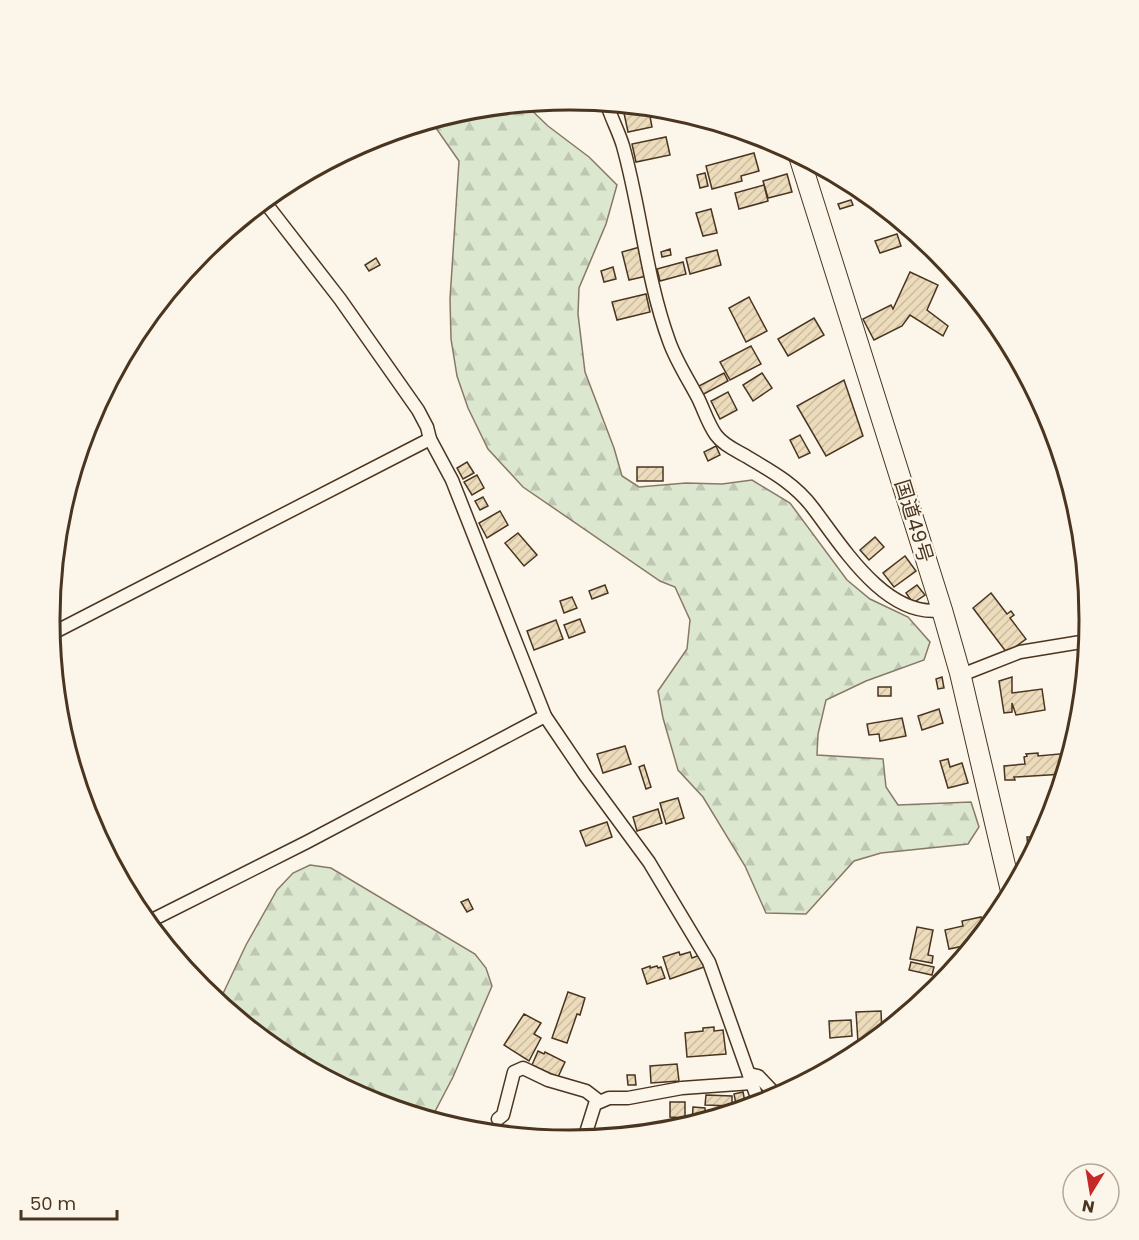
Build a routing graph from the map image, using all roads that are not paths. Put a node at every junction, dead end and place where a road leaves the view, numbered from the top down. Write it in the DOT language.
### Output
graph roads {
  1 [pos="610,113"];
  2 [pos="803,167"];
  3 [pos="270,208"];
  4 [pos="430,439"];
  5 [pos="942,610"];
  6 [pos="60,629"];
  7 [pos="1078,643"];
  8 [pos="960,673"];
  9 [pos="545,716"];
  10 [pos="1008,879"];
  11 [pos="156,918"];
  12 [pos="751,1079"];
  13 [pos="770,1088"];
  14 [pos="756,1094"];
  15 [pos="599,1101"];
  16 [pos="498,1119"];
  17 [pos="587,1129"];
  1 -- 5 [label="street"];
  2 -- 5 [label="highway, 国道49号"];
  3 -- 4 [label="street"];
  4 -- 6 [label="street"];
  4 -- 9 [label="street"];
  5 -- 8 [label="highway, 国道49号"];
  7 -- 8 [label="street"];
  8 -- 10 [label="highway, 国道49号"];
  9 -- 11 [label="street"];
  9 -- 12 [label="street"];
  12 -- 13 [label="street"];
  12 -- 14 [label="street"];
  12 -- 15 [label="street"];
  15 -- 16 [label="street"];
  15 -- 17 [label="street"];
}
